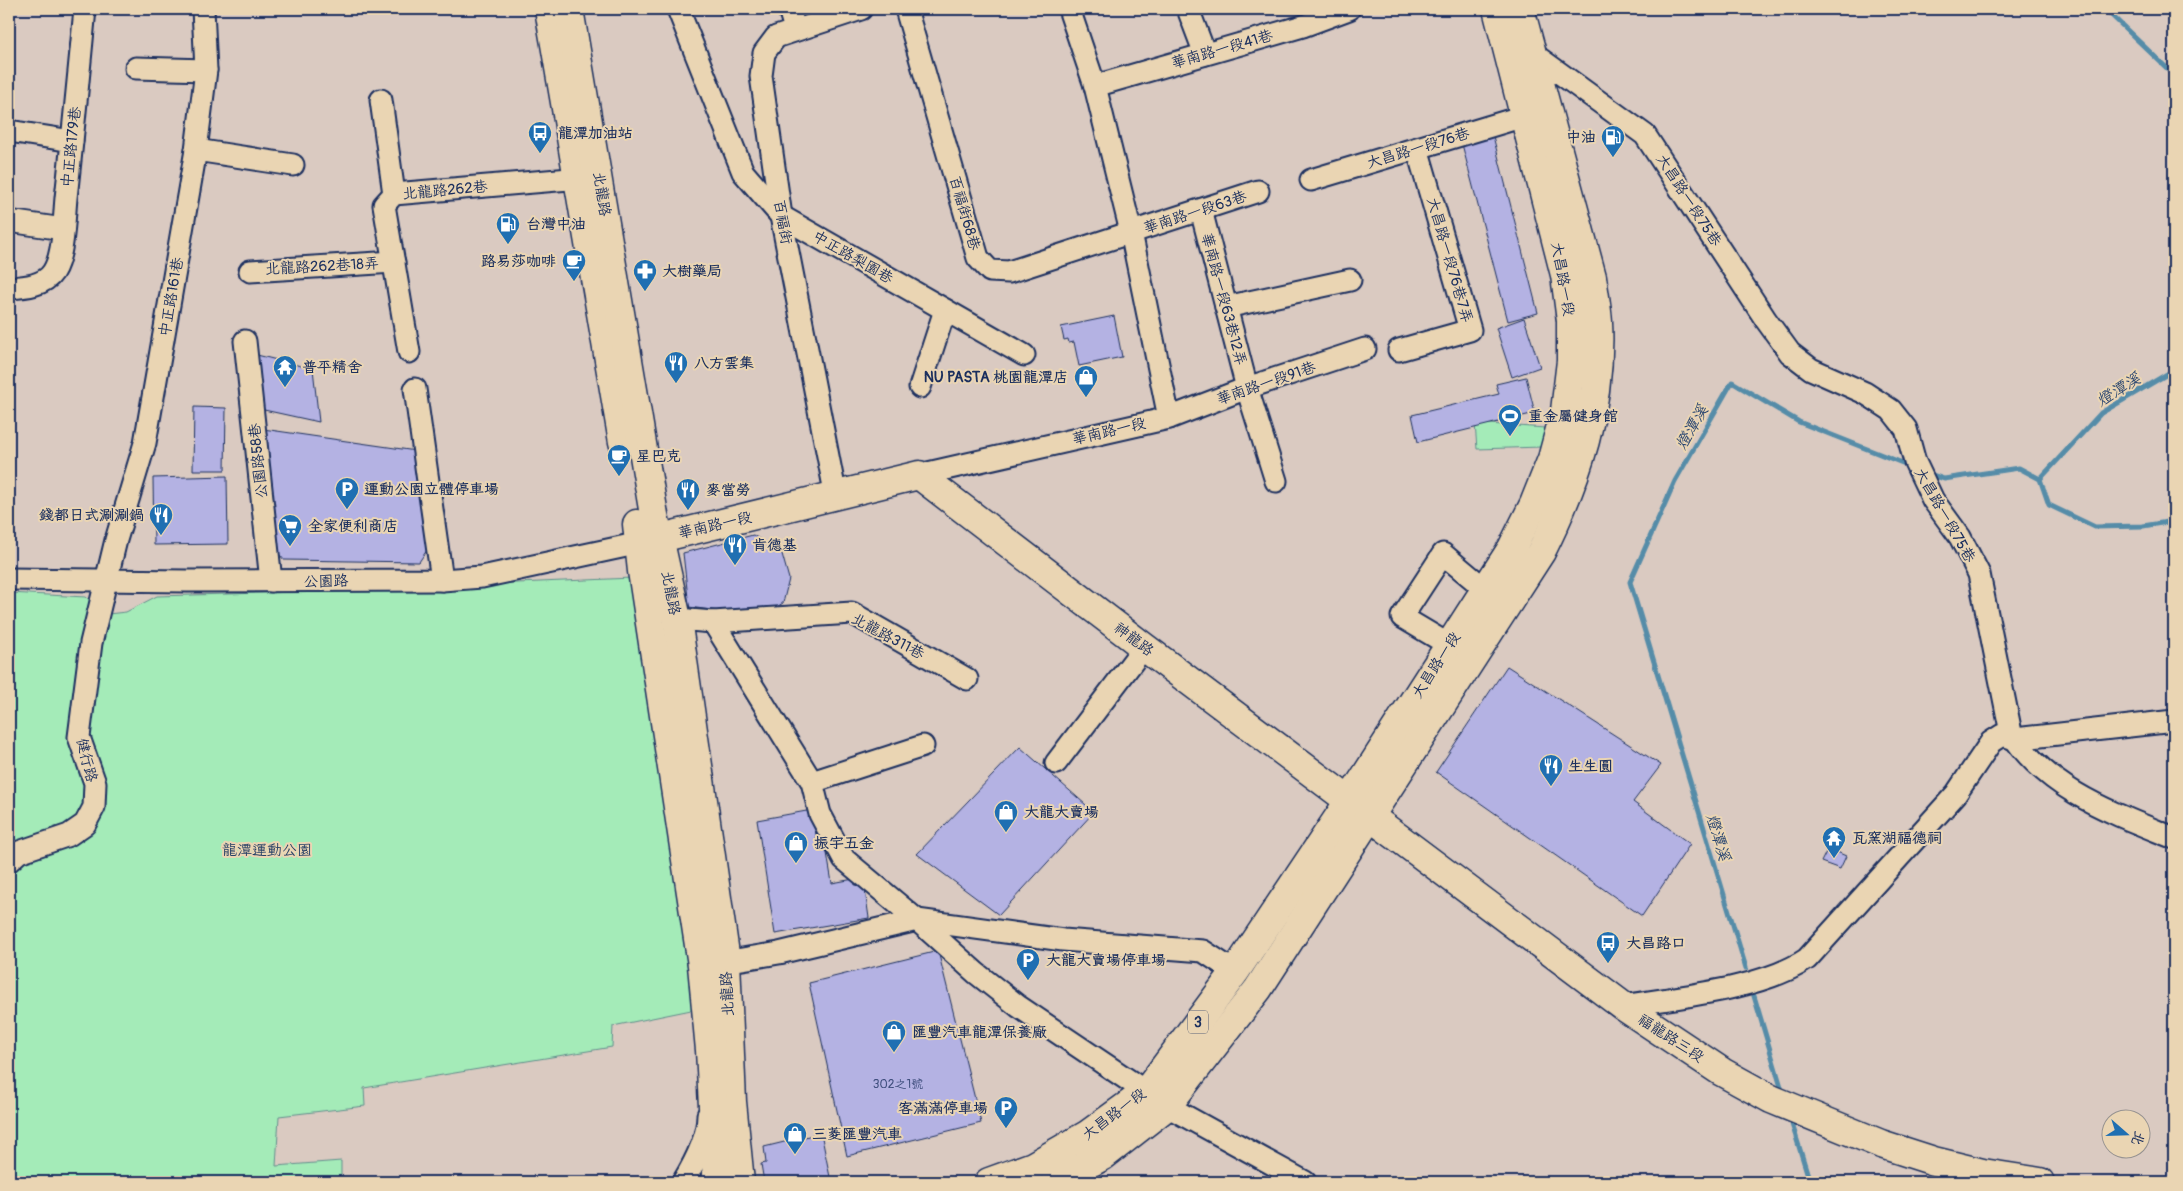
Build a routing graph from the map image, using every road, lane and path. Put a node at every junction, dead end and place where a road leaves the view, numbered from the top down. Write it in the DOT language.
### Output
graph roads {
  1 [pos="86,9"];
  2 [pos="203,9"];
  3 [pos="549,9"];
  4 [pos="569,9"];
  5 [pos="678,9"];
  6 [pos="789,9"];
  7 [pos="861,9"];
  8 [pos="906,9"];
  9 [pos="1069,9"];
  10 [pos="1188,9"];
  11 [pos="1349,9"];
  12 [pos="1510,11"];
  13 [pos="796,29"];
  14 [pos="1532,53"];
  15 [pos="1204,54"];
  16 [pos="136,68"];
  17 [pos="206,70"];
  18 [pos="1095,86"];
  19 [pos="381,100"];
  20 [pos="1524,116"];
  21 [pos="9,131"];
  22 [pos="72,141"];
  23 [pos="1417,148"];
  24 [pos="196,150"];
  25 [pos="293,165"];
  26 [pos="588,178"];
  27 [pos="1311,180"];
  28 [pos="1258,192"];
  29 [pos="394,194"];
  30 [pos="1201,210"];
  31 [pos="781,216"];
  32 [pos="9,221"];
  33 [pos="63,229"];
  34 [pos="1131,232"];
  35 [pos="394,262"];
  36 [pos="250,271"];
  37 [pos="1350,280"];
  38 [pos="9,288"];
  39 [pos="1226,307"];
  40 [pos="945,310"];
  41 [pos="245,341"];
  42 [pos="1365,349"];
  43 [pos="1399,350"];
  44 [pos="409,352"];
  45 [pos="1024,355"];
  46 [pos="920,386"];
  47 [pos="1248,388"];
  48 [pos="414,390"];
  49 [pos="1168,418"];
  50 [pos="919,475"];
  51 [pos="1276,481"];
  52 [pos="836,497"];
  53 [pos="650,540"];
  54 [pos="9,579"];
  55 [pos="442,580"];
  56 [pos="108,581"];
  57 [pos="271,581"];
  58 [pos="1485,589"];
  59 [pos="677,619"];
  60 [pos="712,622"];
  61 [pos="1449,646"];
  62 [pos="1144,647"];
  63 [pos="967,679"];
  64 [pos="2174,721"];
  65 [pos="2015,739"];
  66 [pos="923,746"];
  67 [pos="1056,763"];
  68 [pos="812,782"];
  69 [pos="1360,808"];
  70 [pos="2174,838"];
  71 [pos="9,861"];
  72 [pos="917,920"];
  73 [pos="714,963"];
  74 [pos="1235,972"];
  75 [pos="1623,1006"];
  76 [pos="710,1050"];
  77 [pos="1156,1099"];
  78 [pos="683,1182"];
  79 [pos="717,1182"];
  80 [pos="740,1182"];
  81 [pos="989,1182"];
  82 [pos="1056,1182"];
  83 [pos="1305,1182"];
  84 [pos="2040,1182"];
  1 -- 22 [label="street, 中正路179巷"];
  2 -- 17 [label="street, 中正路161巷"];
  3 -- 26 [label="main road, 北龍路"];
  4 -- 26 [label="main road, 北龍路"];
  5 -- 31 [label="street, 中正路梨園巷"];
  6 -- 13 [label="street"];
  7 -- 13 [label="street, 百福街"];
  8 -- 34 [label="street, 百福街68巷"];
  9 -- 18 [label="street"];
  10 -- 15 [label="street"];
  11 -- 15 [label="street, 華南路一段41巷"];
  12 -- 14 [label="main road, 大昌路一段 / 3"];
  12 -- 20 [label="main road, 大昌路一段 / 3"];
  13 -- 31 [label="street, 百福街"];
  14 -- 65 [label="street, 大昌路一段75巷"];
  14 -- 69 [label="main road, 大昌路一段 / 3"];
  15 -- 18 [label="street, 華南路一段41巷"];
  16 -- 17 [label="street"];
  17 -- 24 [label="street, 中正路161巷"];
  18 -- 34 [label="street"];
  19 -- 29 [label="street"];
  20 -- 23 [label="street, 大昌路一段76巷"];
  20 -- 58 [label="main road, 大昌路一段 / 3"];
  21 -- 22 [label="street"];
  22 -- 33 [label="street, 中正路179巷"];
  23 -- 27 [label="street, 大昌路一段76巷"];
  23 -- 43 [label="street, 大昌路一段76巷7弄"];
  24 -- 25 [label="street"];
  24 -- 56 [label="street, 中正路161巷"];
  26 -- 29 [label="street, 北龍路262巷"];
  26 -- 53 [label="main road, 北龍路"];
  28 -- 30 [label="street, 華南路一段63巷"];
  29 -- 35 [label="street, 北龍路262巷"];
  30 -- 34 [label="street, 華南路一段63巷"];
  30 -- 39 [label="street, 華南路一段63巷12弄"];
  31 -- 40 [label="street, 中正路梨園巷"];
  31 -- 52 [label="street, 百福街"];
  32 -- 33 [label="street"];
  33 -- 38 [label="street, 中正路179巷"];
  34 -- 49 [label="street"];
  35 -- 36 [label="street, 北龍路262巷18弄"];
  35 -- 44 [label="street, 北龍路262巷"];
  37 -- 39 [label="street"];
  39 -- 47 [label="street, 華南路一段63巷12弄"];
  40 -- 45 [label="street, 中正路梨園巷"];
  40 -- 46 [label="street"];
  41 -- 57 [label="street, 公園路58巷"];
  42 -- 47 [label="street, 華南路一段91巷"];
  47 -- 49 [label="street, 華南路一段91巷"];
  47 -- 51 [label="street, 華南路一段63巷12弄"];
  48 -- 55 [label="street"];
  49 -- 50 [label="street, 華南路一段"];
  50 -- 52 [label="main road, 華南路一段"];
  50 -- 62 [label="main road, 神龍路"];
  52 -- 53 [label="main road, 華南路一段"];
  53 -- 55 [label="street, 公園路"];
  53 -- 59 [label="main road, 北龍路"];
  53 -- 73 [label="main road, 北龍路"];
  54 -- 56 [label="street, 公園路"];
  55 -- 57 [label="street, 公園路"];
  56 -- 57 [label="street, 公園路"];
  56 -- 71 [label="street, 健行路"];
  58 -- 61 [label="main road, 大昌路一段 / 3"];
  58 -- 61 [label="street"];
  59 -- 60 [label="street, 北龍路311巷"];
  59 -- 73 [label="main road, 北龍路"];
  60 -- 63 [label="street, 北龍路311巷"];
  60 -- 68 [label="street"];
  61 -- 69 [label="main road, 大昌路一段 / 3"];
  62 -- 67 [label="street"];
  62 -- 69 [label="main road, 神龍路"];
  64 -- 65 [label="street"];
  65 -- 70 [label="street, 大昌路一段75巷"];
  65 -- 75 [label="street"];
  66 -- 68 [label="street"];
  68 -- 72 [label="street"];
  69 -- 74 [label="main road, 大昌路一段 / 3"];
  69 -- 75 [label="main road, 福龍路三段"];
  69 -- 77 [label="main road, 大昌路一段 / 3"];
  72 -- 73 [label="street"];
  72 -- 74 [label="street"];
  72 -- 77 [label="street"];
  73 -- 76 [label="main road, 北龍路"];
  73 -- 80 [label="main road, 北龍路"];
  74 -- 77 [label="main road, 大昌路一段 / 3"];
  75 -- 84 [label="main road, 福龍路三段"];
  76 -- 78 [label="street"];
  76 -- 79 [label="main road, 北龍路"];
  77 -- 81 [label="main road, 大昌路一段 / 3"];
  77 -- 82 [label="main road, 大昌路一段 / 3"];
  77 -- 83 [label="street"];
}
